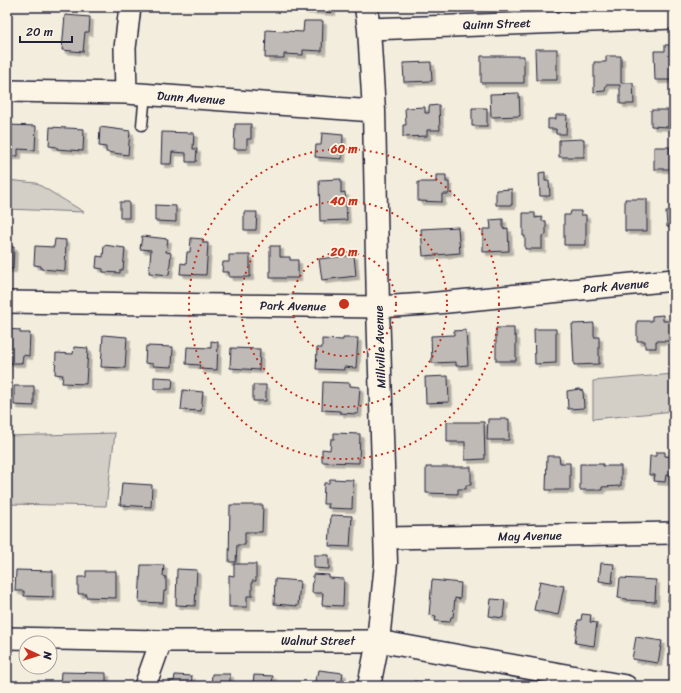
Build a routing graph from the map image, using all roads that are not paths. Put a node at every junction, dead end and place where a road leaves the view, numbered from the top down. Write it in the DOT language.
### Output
graph roads {
  1 [pos="130,7"];
  2 [pos="366,7"];
  3 [pos="674,18"];
  4 [pos="369,29"];
  5 [pos="7,91"];
  6 [pos="135,94"];
  7 [pos="374,111"];
  8 [pos="142,125"];
  9 [pos="674,280"];
  10 [pos="7,302"];
  11 [pos="378,307"];
  12 [pos="674,533"];
  13 [pos="386,538"];
  14 [pos="7,638"];
  15 [pos="161,641"];
  16 [pos="378,641"];
  17 [pos="145,686"];
  18 [pos="369,686"];
  19 [pos="626,686"];
  1 -- 6 [label="street"];
  2 -- 4 [label="street, Millville Avenue"];
  3 -- 4 [label="street, Quinn Street"];
  4 -- 7 [label="street, Millville Avenue"];
  5 -- 6 [label="street, Dunn Avenue"];
  6 -- 7 [label="street, Dunn Avenue"];
  6 -- 8 [label="lane"];
  7 -- 11 [label="street, Millville Avenue"];
  9 -- 11 [label="street, Park Avenue"];
  10 -- 11 [label="street, Park Avenue"];
  11 -- 13 [label="street, Millville Avenue"];
  12 -- 13 [label="street, May Avenue"];
  13 -- 16 [label="street, Millville Avenue"];
  14 -- 15 [label="street, Walnut Street"];
  15 -- 16 [label="street, Walnut Street"];
  15 -- 17 [label="street"];
  16 -- 18 [label="street, Millville Avenue"];
  16 -- 19 [label="street, Walnut Street"];
}
